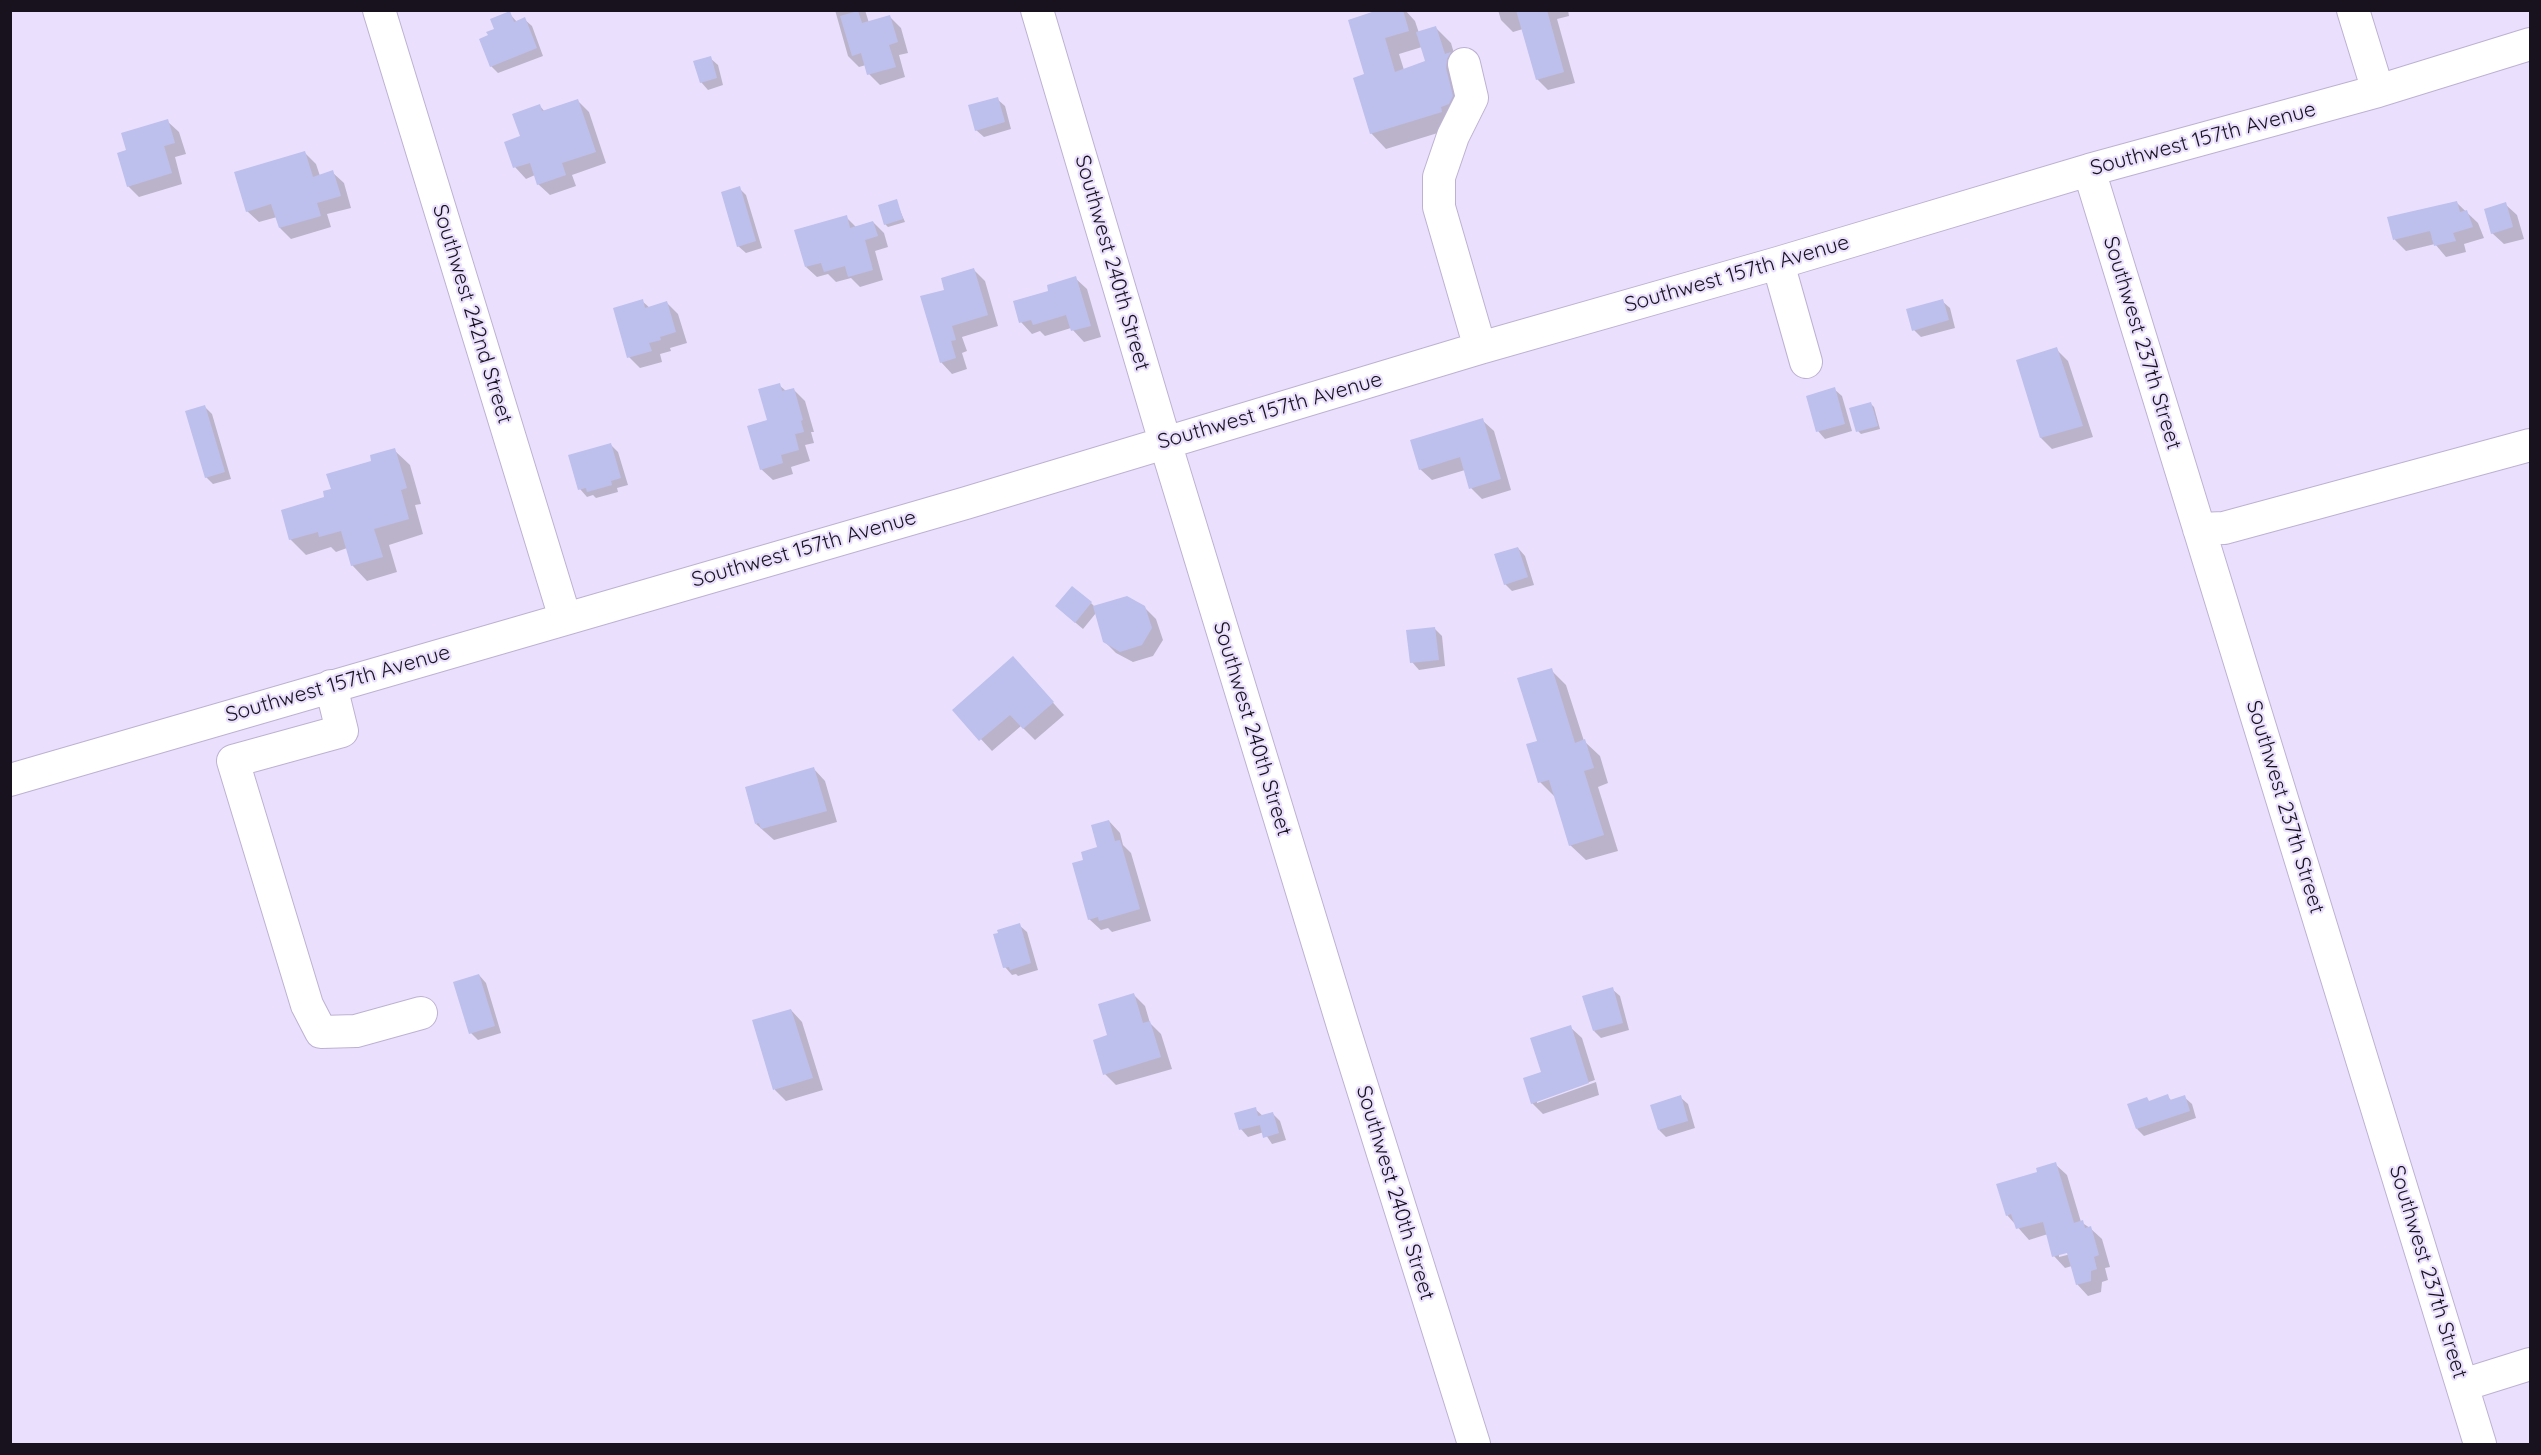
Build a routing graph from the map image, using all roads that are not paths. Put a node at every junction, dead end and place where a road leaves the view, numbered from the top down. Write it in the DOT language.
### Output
graph roads {
  1 [pos="379,10"];
  2 [pos="1037,10"];
  3 [pos="2353,10"];
  4 [pos="2530,44"];
  5 [pos="1464,64"];
  6 [pos="2378,91"];
  7 [pos="2088,170"];
  8 [pos="1778,263"];
  9 [pos="1480,348"];
  10 [pos="1806,362"];
  11 [pos="1165,442"];
  12 [pos="2530,445"];
  13 [pos="2199,529"];
  14 [pos="566,618"];
  15 [pos="331,686"];
  16 [pos="10,780"];
  17 [pos="421,1013"];
  18 [pos="2530,1364"];
  19 [pos="2463,1385"];
  20 [pos="1474,1444"];
  21 [pos="2480,1444"];
  1 -- 14 [label="street, Southwest 242nd Street"];
  2 -- 11 [label="street, Southwest 240th Street"];
  3 -- 6 [label="street"];
  4 -- 6 [label="street, Southwest 157th Avenue"];
  5 -- 9 [label="street"];
  6 -- 7 [label="street, Southwest 157th Avenue"];
  7 -- 8 [label="street, Southwest 157th Avenue"];
  7 -- 13 [label="street, Southwest 237th Street"];
  8 -- 9 [label="street, Southwest 157th Avenue"];
  8 -- 10 [label="street"];
  9 -- 11 [label="street, Southwest 157th Avenue"];
  11 -- 14 [label="street, Southwest 157th Avenue"];
  11 -- 20 [label="street, Southwest 240th Street"];
  12 -- 13 [label="street"];
  13 -- 19 [label="street, Southwest 237th Street"];
  14 -- 15 [label="street, Southwest 157th Avenue"];
  15 -- 16 [label="street, Southwest 157th Avenue"];
  15 -- 17 [label="street"];
  18 -- 19 [label="street"];
  19 -- 21 [label="street, Southwest 237th Street"];
}
